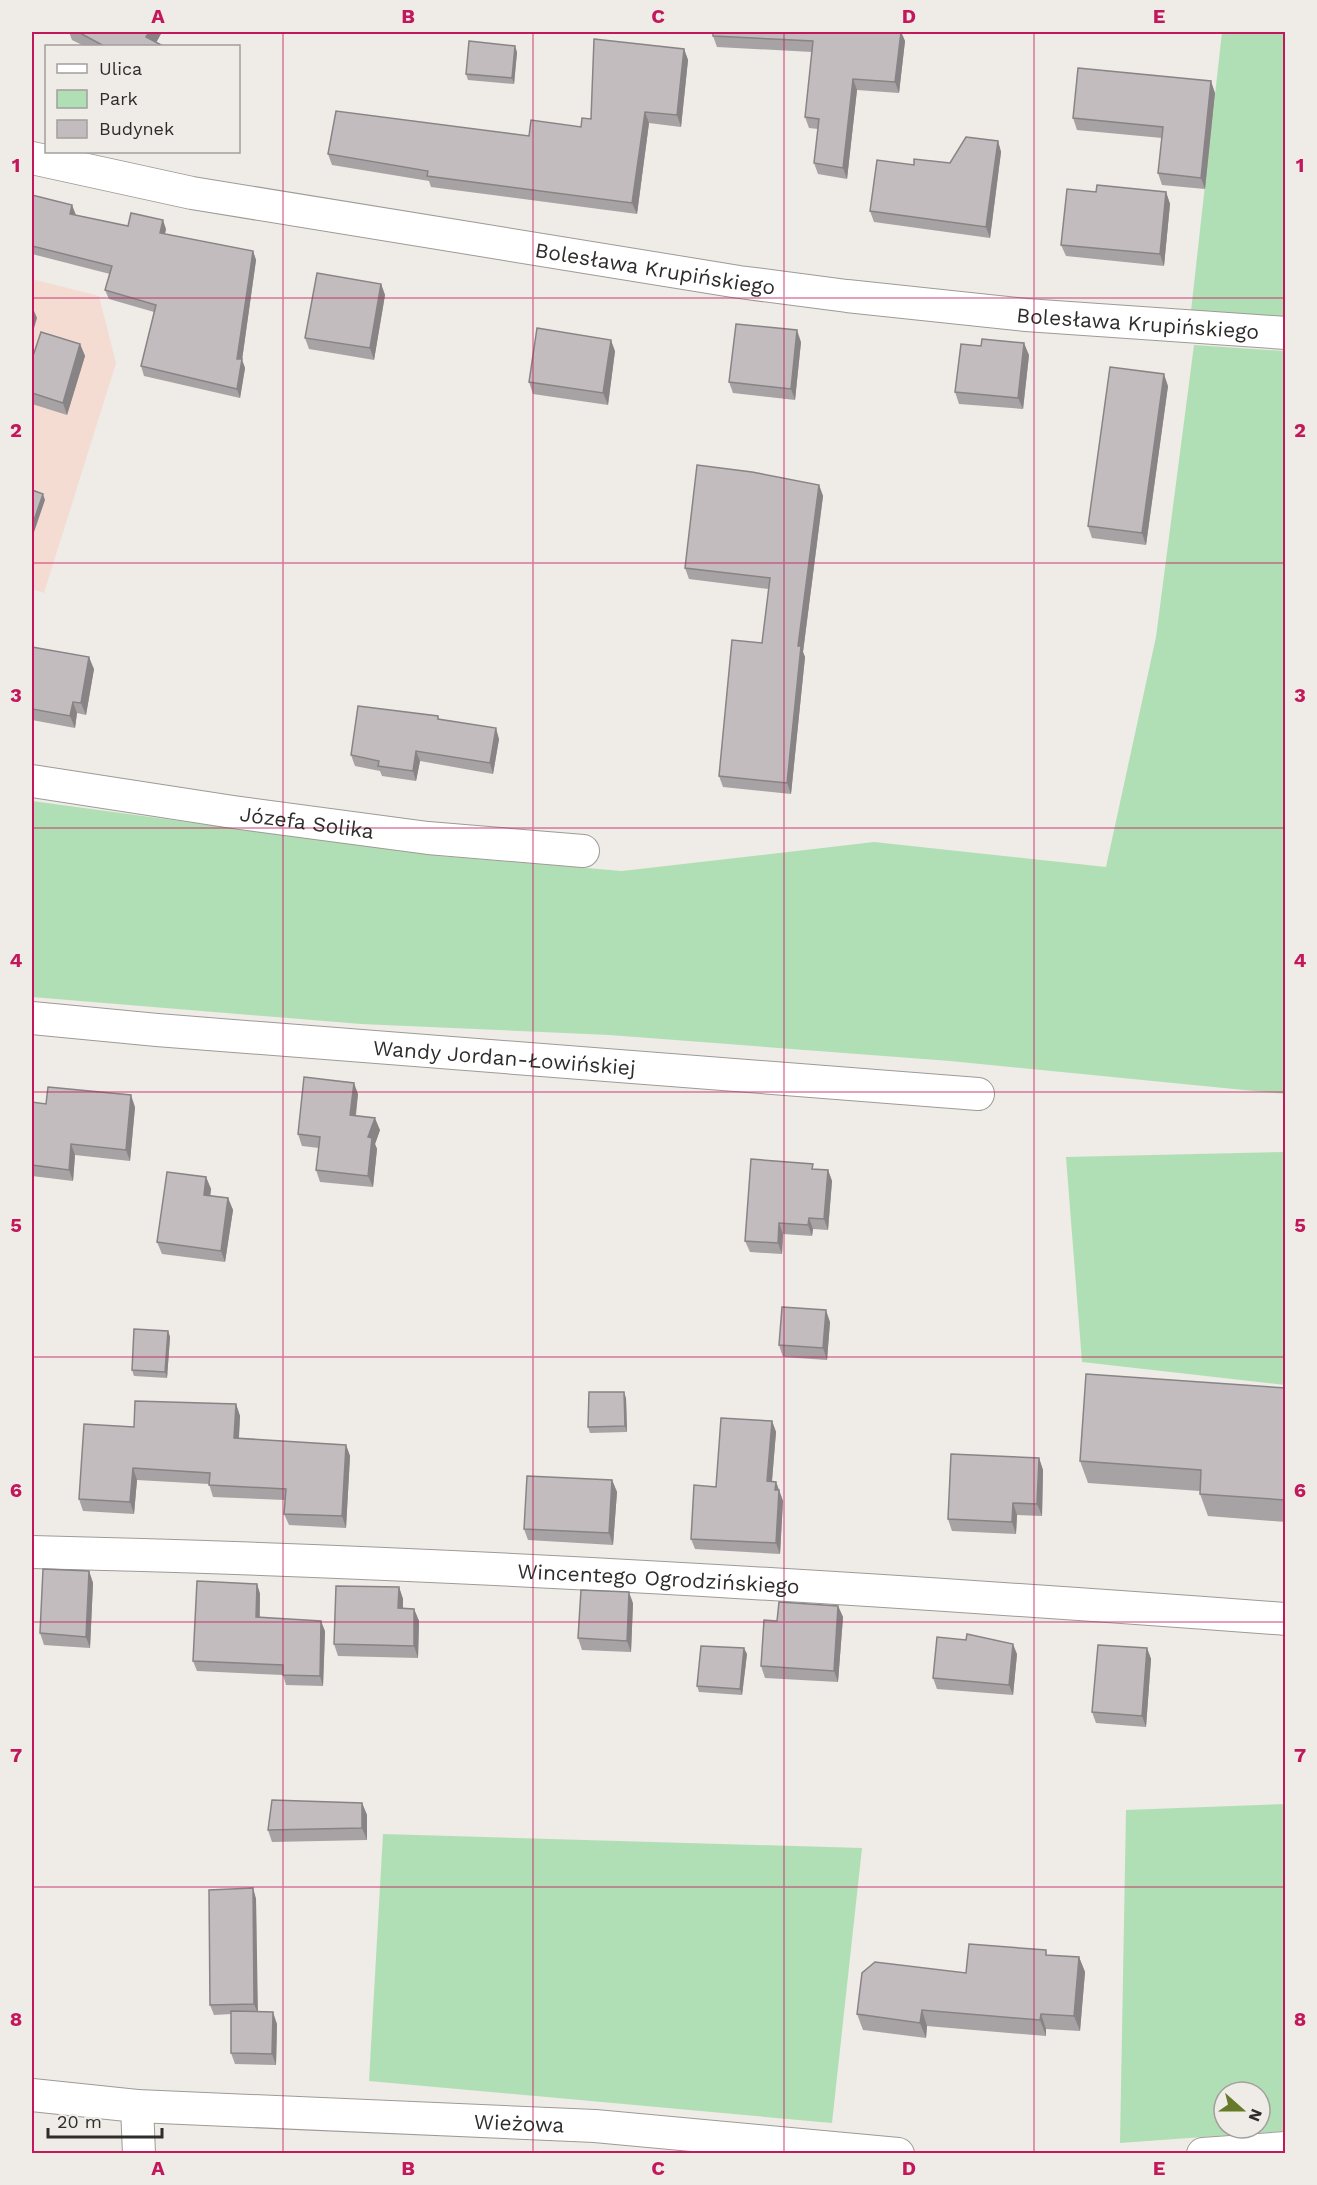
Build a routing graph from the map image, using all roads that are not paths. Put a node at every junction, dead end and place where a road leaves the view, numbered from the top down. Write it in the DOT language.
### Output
graph roads {
  1 [pos="32,158"];
  2 [pos="1286,333"];
  3 [pos="32,781"];
  4 [pos="583,851"];
  5 [pos="32,1018"];
  6 [pos="978,1094"];
  7 [pos="32,1552"];
  8 [pos="1286,1619"];
  9 [pos="32,2095"];
  10 [pos="137,2106"];
  11 [pos="1286,2148"];
  12 [pos="139,2154"];
  13 [pos="898,2154"];
  14 [pos="1203,2154"];
  1 -- 2 [label="street, Bolesława Krupińskiego"];
  3 -- 4 [label="street, Józefa Solika"];
  5 -- 6 [label="street, Wandy Jordan-Łowińskiej"];
  7 -- 8 [label="street, Wincentego Ogrodzińskiego"];
  9 -- 10 [label="street, Wieżowa"];
  10 -- 12 [label="street"];
  10 -- 13 [label="street, Wieżowa"];
  11 -- 14 [label="street"];
}
